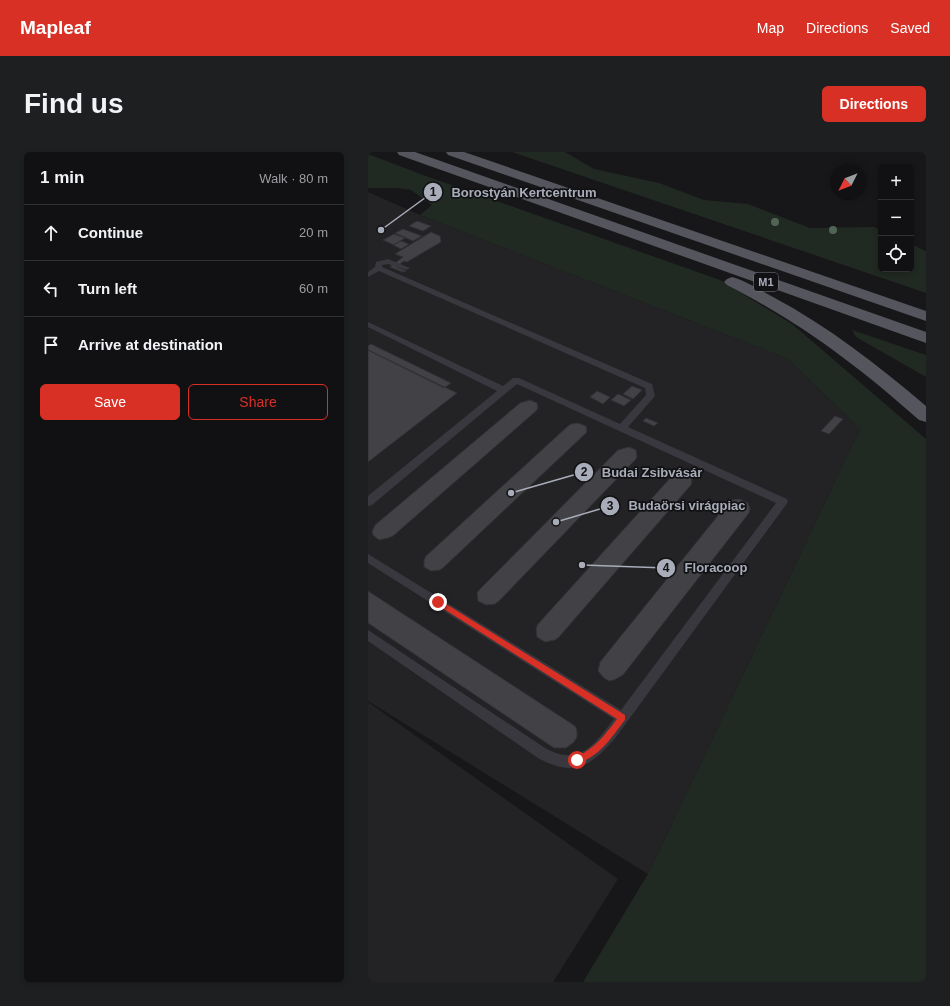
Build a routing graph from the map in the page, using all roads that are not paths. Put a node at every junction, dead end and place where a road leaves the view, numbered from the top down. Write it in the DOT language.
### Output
graph roads {
  1 [pos="403,152"];
  2 [pos="452,152"];
  3 [pos="607,226"];
  4 [pos="400,265"];
  5 [pos="378,268"];
  6 [pos="368,275"];
  7 [pos="926,316"];
  8 [pos="368,324"];
  9 [pos="926,338"];
  10 [pos="503,390"];
  11 [pos="926,416"];
  12 [pos="622,428"];
  13 [pos="368,502"];
  14 [pos="368,558"];
  15 [pos="368,635"];
  16 [pos="623,718"];
  1 -- 3 [label="main road, M1"];
  2 -- 7 [label="main road, M1"];
  3 -- 9 [label="main road, M1"];
  3 -- 11 [label="main road"];
  4 -- 5 [label="lane"];
  5 -- 6 [label="lane"];
  5 -- 12 [label="lane"];
  8 -- 10 [label="lane"];
  10 -- 12 [label="lane"];
  10 -- 13 [label="lane"];
  12 -- 16 [label="lane"];
  14 -- 16 [label="lane"];
  15 -- 16 [label="lane"];
}
